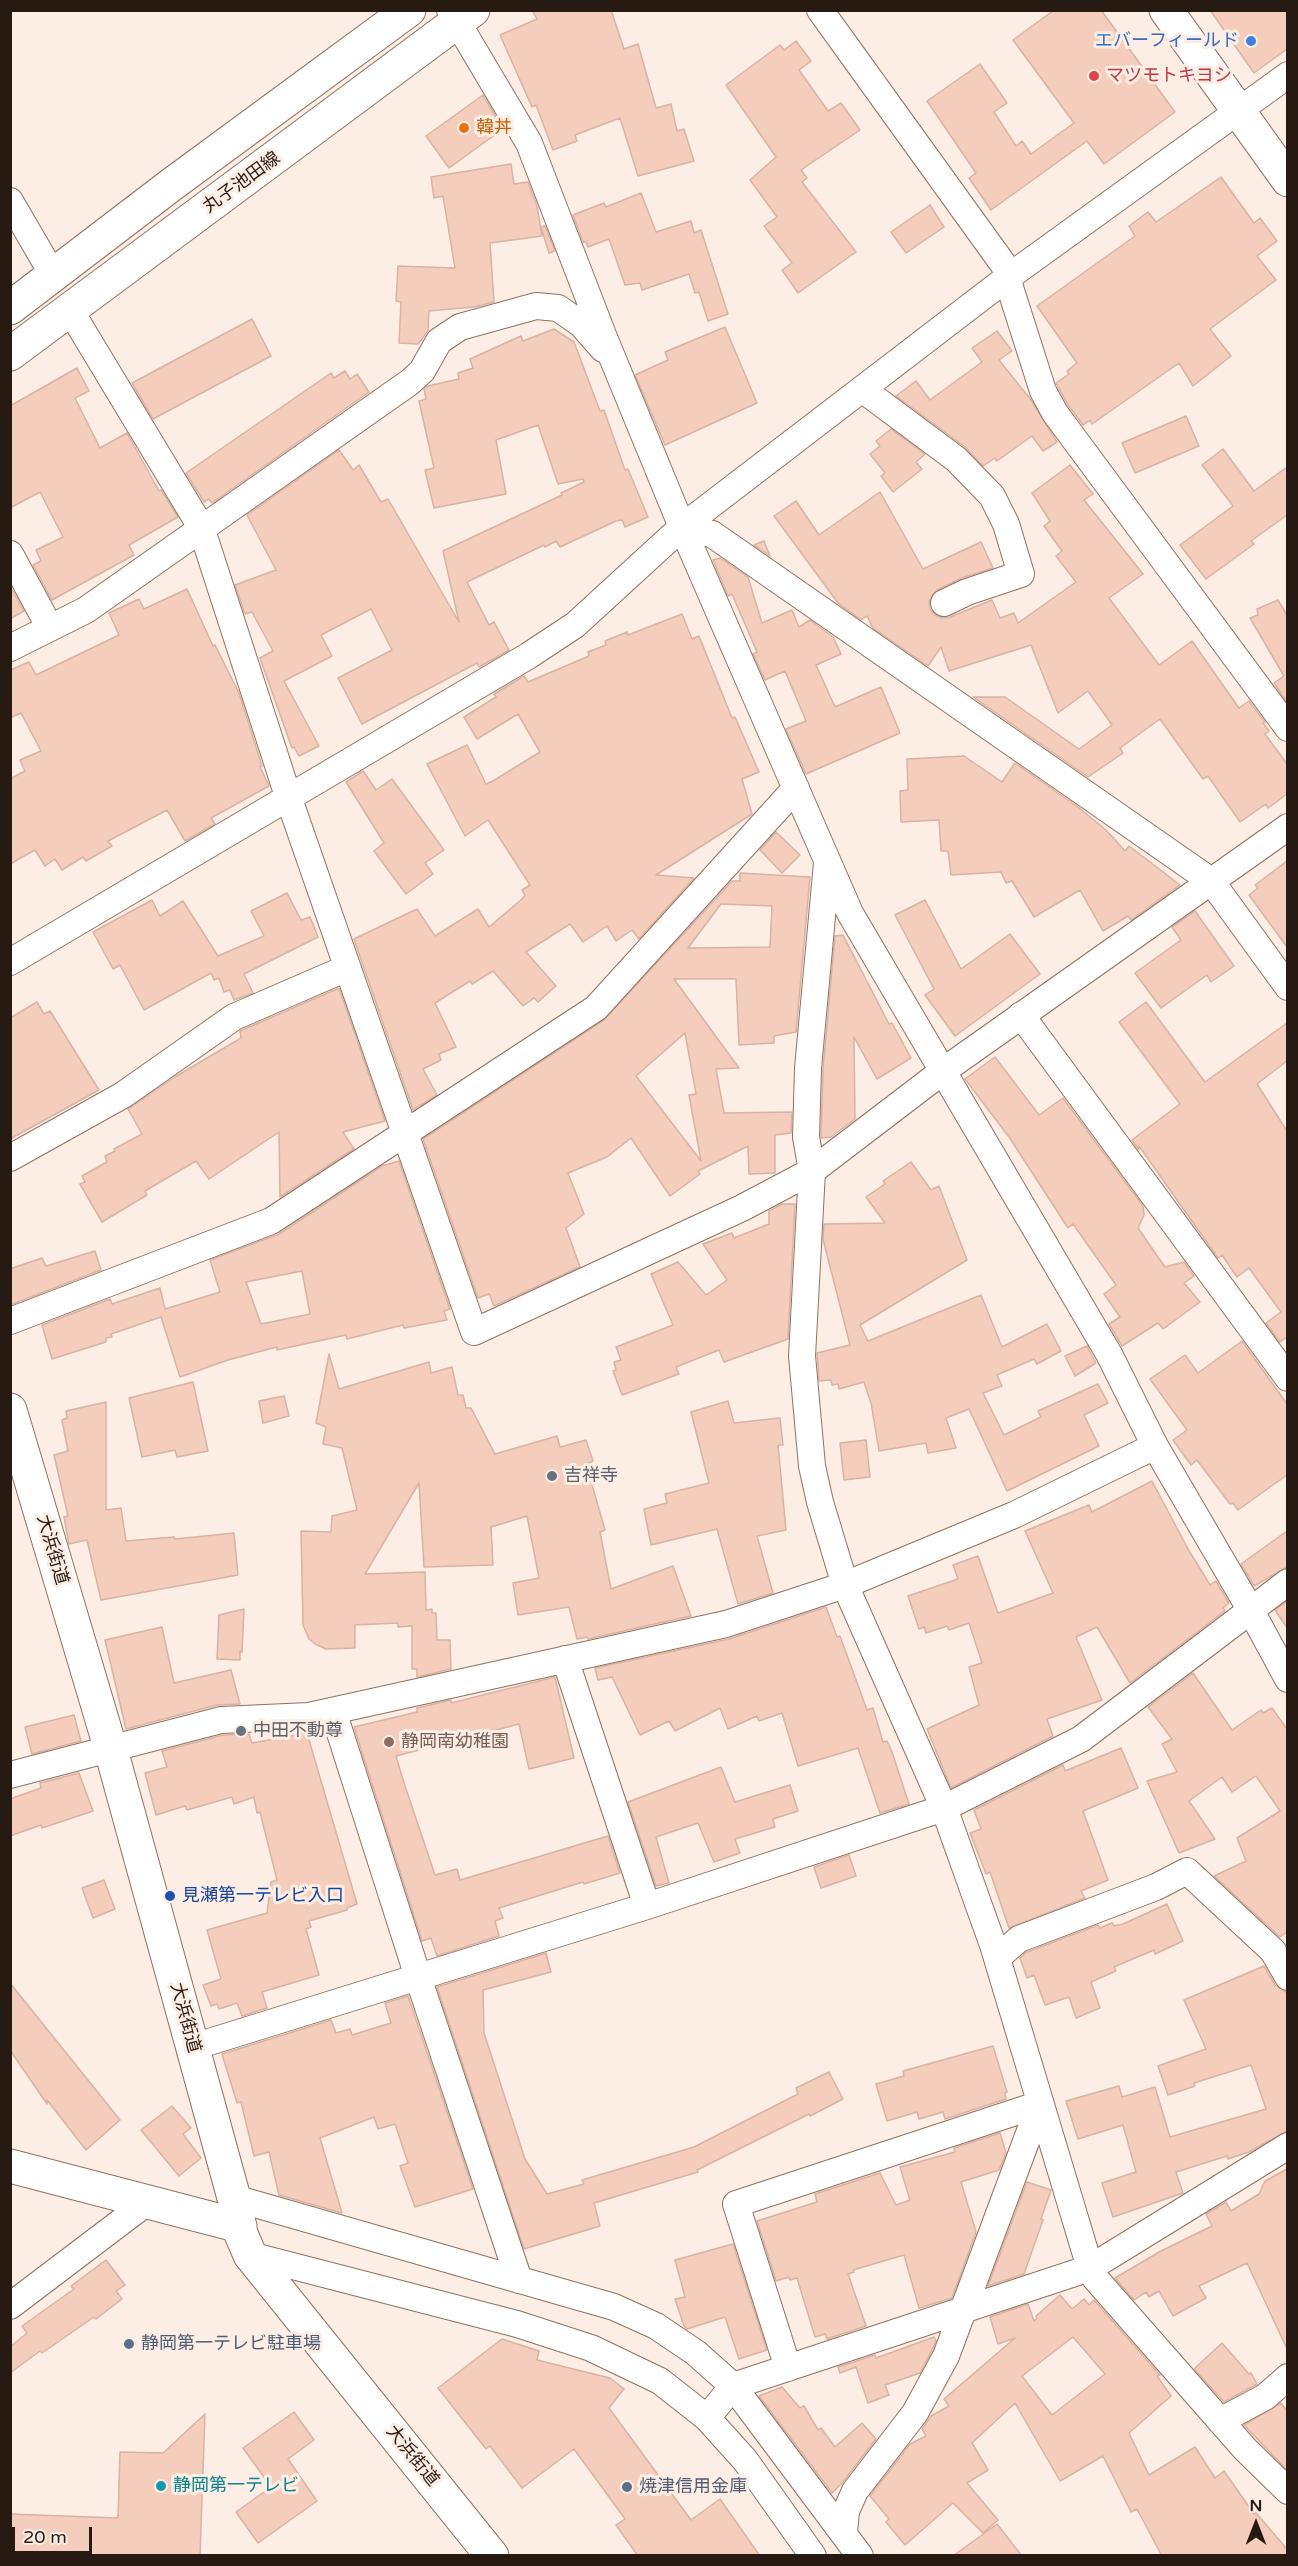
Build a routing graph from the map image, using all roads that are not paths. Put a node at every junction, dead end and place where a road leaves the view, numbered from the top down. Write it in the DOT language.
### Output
graph roads {
  1 [pos="409,10"];
  2 [pos="820,10"];
  3 [pos="1166,10"];
  4 [pos="461,15"];
  5 [pos="1287,75"];
  6 [pos="1237,110"];
  7 [pos="1287,180"];
  8 [pos="10,201"];
  9 [pos="53,276"];
  10 [pos="1009,276"];
  11 [pos="10,308"];
  12 [pos="70,310"];
  13 [pos="10,354"];
  14 [pos="613,360"];
  15 [pos="862,389"];
  16 [pos="201,527"];
  17 [pos="682,527"];
  18 [pos="10,554"];
  19 [pos="944,603"];
  20 [pos="50,628"];
  21 [pos="10,648"];
  22 [pos="1287,729"];
  23 [pos="796,788"];
  24 [pos="288,796"];
  25 [pos="1287,826"];
  26 [pos="828,860"];
  27 [pos="1211,881"];
  28 [pos="10,962"];
  29 [pos="347,968"];
  30 [pos="1287,987"];
  31 [pos="1021,1015"];
  32 [pos="943,1071"];
  33 [pos="404,1133"];
  34 [pos="10,1158"];
  35 [pos="812,1171"];
  36 [pos="10,1321"];
  37 [pos="1287,1378"];
  38 [pos="10,1410"];
  39 [pos="1155,1446"];
  40 [pos="1287,1582"];
  41 [pos="845,1585"];
  42 [pos="1250,1609"];
  43 [pos="565,1659"];
  44 [pos="1287,1678"];
  45 [pos="333,1711"];
  46 [pos="111,1750"];
  47 [pos="10,1775"];
  48 [pos="944,1808"];
  49 [pos="646,1906"];
  50 [pos="997,1958"];
  51 [pos="418,1977"];
  52 [pos="1287,1977"];
  53 [pos="193,2047"];
  54 [pos="1040,2104"];
  55 [pos="1287,2146"];
  56 [pos="10,2166"];
  57 [pos="146,2203"];
  58 [pos="241,2226"];
  59 [pos="1090,2268"];
  60 [pos="519,2280"];
  61 [pos="10,2306"];
  62 [pos="963,2310"];
  63 [pos="788,2368"];
  64 [pos="1287,2378"];
  65 [pos="733,2386"];
  66 [pos="707,2418"];
  67 [pos="1220,2421"];
  68 [pos="1287,2491"];
  69 [pos="844,2534"];
  70 [pos="492,2556"];
  71 [pos="813,2556"];
  72 [pos="860,2556"];
  1 -- 9 [label="street"];
  2 -- 10 [label="street"];
  3 -- 6 [label="street"];
  4 -- 12 [label="street, 丸子池田線"];
  4 -- 14 [label="street"];
  5 -- 6 [label="street"];
  6 -- 7 [label="street"];
  6 -- 10 [label="street"];
  8 -- 9 [label="street"];
  9 -- 11 [label="street"];
  10 -- 15 [label="street"];
  10 -- 22 [label="street"];
  12 -- 13 [label="street, 丸子池田線"];
  12 -- 16 [label="street"];
  14 -- 16 [label="street"];
  14 -- 17 [label="street"];
  15 -- 17 [label="street"];
  15 -- 19 [label="street"];
  16 -- 20 [label="street"];
  16 -- 24 [label="street"];
  17 -- 23 [label="street"];
  17 -- 24 [label="street"];
  17 -- 27 [label="street"];
  18 -- 20 [label="street"];
  20 -- 21 [label="street"];
  23 -- 26 [label="street"];
  23 -- 33 [label="street"];
  24 -- 28 [label="street"];
  24 -- 29 [label="street"];
  25 -- 27 [label="street"];
  26 -- 32 [label="street"];
  26 -- 35 [label="street"];
  27 -- 30 [label="street"];
  27 -- 31 [label="street"];
  29 -- 33 [label="street"];
  29 -- 34 [label="street"];
  31 -- 32 [label="street"];
  31 -- 37 [label="street"];
  32 -- 35 [label="street"];
  32 -- 39 [label="street"];
  33 -- 35 [label="street"];
  33 -- 36 [label="street"];
  35 -- 41 [label="street"];
  38 -- 46 [label="street, 大浜街道"];
  39 -- 41 [label="street"];
  39 -- 42 [label="street"];
  40 -- 42 [label="street"];
  41 -- 43 [label="street"];
  41 -- 48 [label="street"];
  42 -- 44 [label="street"];
  42 -- 48 [label="street"];
  43 -- 45 [label="street"];
  43 -- 49 [label="street"];
  45 -- 46 [label="street"];
  45 -- 51 [label="street"];
  46 -- 47 [label="street"];
  46 -- 53 [label="street, 大浜街道"];
  48 -- 49 [label="street"];
  48 -- 50 [label="street"];
  49 -- 51 [label="street"];
  50 -- 52 [label="street"];
  50 -- 54 [label="street"];
  51 -- 53 [label="street"];
  51 -- 60 [label="street"];
  53 -- 58 [label="street, 大浜街道"];
  54 -- 59 [label="street"];
  54 -- 62 [label="street"];
  54 -- 63 [label="street"];
  55 -- 59 [label="street"];
  56 -- 57 [label="street"];
  57 -- 58 [label="street"];
  57 -- 61 [label="street"];
  58 -- 60 [label="street"];
  58 -- 66 [label="street"];
  58 -- 70 [label="street, 大浜街道"];
  59 -- 62 [label="street"];
  59 -- 67 [label="street"];
  60 -- 65 [label="street"];
  62 -- 63 [label="street"];
  62 -- 69 [label="street"];
  63 -- 65 [label="street"];
  64 -- 67 [label="street"];
  65 -- 66 [label="street"];
  65 -- 69 [label="street"];
  66 -- 71 [label="street"];
  67 -- 68 [label="street"];
  69 -- 72 [label="street"];
}
